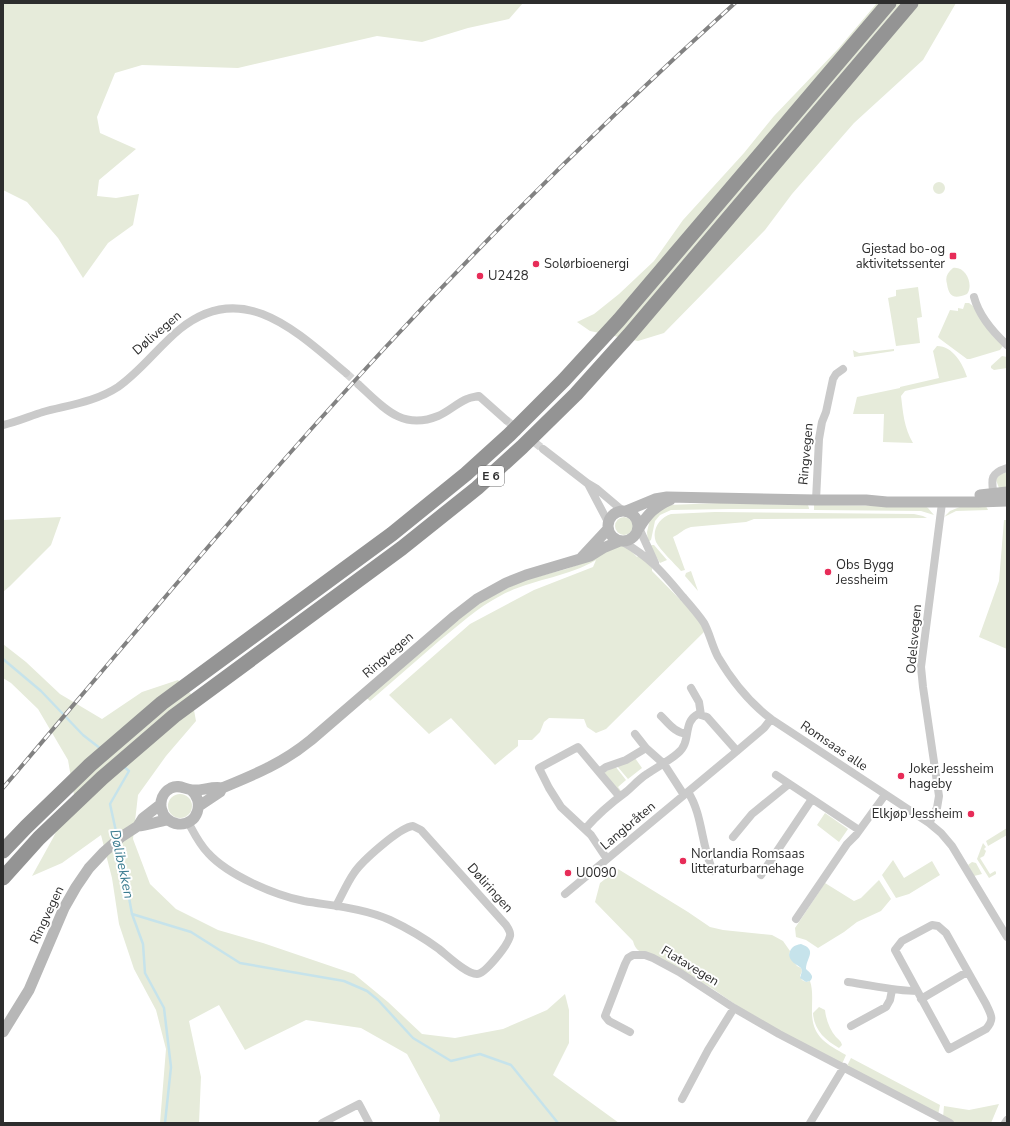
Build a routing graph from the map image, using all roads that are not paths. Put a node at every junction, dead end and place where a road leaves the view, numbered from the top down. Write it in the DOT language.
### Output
graph roads {
  1 [pos="889,3"];
  2 [pos="911,3"];
  3 [pos="974,297"];
  4 [pos="1007,345"];
  5 [pos="843,369"];
  6 [pos="346,373"];
  7 [pos="359,385"];
  8 [pos="506,420"];
  9 [pos="3,425"];
  10 [pos="543,449"];
  11 [pos="1007,468"];
  12 [pos="587,483"];
  13 [pos="1007,492"];
  14 [pos="679,497"];
  15 [pos="994,497"];
  16 [pos="816,500"];
  17 [pos="866,500"];
  18 [pos="1007,501"];
  19 [pos="942,503"];
  20 [pos="625,511"];
  21 [pos="608,525"];
  22 [pos="638,528"];
  23 [pos="622,542"];
  24 [pos="581,559"];
  25 [pos="657,566"];
  26 [pos="691,688"];
  27 [pos="701,715"];
  28 [pos="661,716"];
  29 [pos="771,719"];
  30 [pos="635,734"];
  31 [pos="687,734"];
  32 [pos="646,748"];
  33 [pos="737,751"];
  34 [pos="664,764"];
  35 [pos="599,772"];
  36 [pos="776,775"];
  37 [pos="789,784"];
  38 [pos="222,788"];
  39 [pos="191,790"];
  40 [pos="686,794"];
  41 [pos="884,795"];
  42 [pos="619,796"];
  43 [pos="812,799"];
  44 [pos="161,804"];
  45 [pos="199,806"];
  46 [pos="168,820"];
  47 [pos="188,822"];
  48 [pos="929,823"];
  49 [pos="138,826"];
  50 [pos="585,829"];
  51 [pos="859,830"];
  52 [pos="733,837"];
  53 [pos="3,851"];
  54 [pos="607,859"];
  55 [pos="713,871"];
  56 [pos="761,875"];
  57 [pos="3,878"];
  58 [pos="565,894"];
  59 [pos="336,906"];
  60 [pos="796,919"];
  61 [pos="1007,937"];
  62 [pos="968,972"];
  63 [pos="848,982"];
  64 [pos="892,990"];
  65 [pos="916,991"];
  66 [pos="921,999"];
  67 [pos="734,1008"];
  68 [pos="851,1026"];
  69 [pos="3,1032"];
  70 [pos="630,1032"];
  71 [pos="844,1067"];
  72 [pos="682,1099"];
  73 [pos="1007,1120"];
  74 [pos="322,1123"];
  75 [pos="369,1123"];
  76 [pos="810,1123"];
  77 [pos="950,1123"];
  78 [pos="1006,1123"];
  1 -- 53 [label="highway, E 6"];
  2 -- 57 [label="highway, E 6"];
  3 -- 4 [label="street"];
  5 -- 16 [label="street, Ringvegen"];
  6 -- 9 [label="street, Dølivegen"];
  7 -- 8 [label="street"];
  10 -- 12 [label="street"];
  11 -- 15 [label="street"];
  12 -- 20 [label="street"];
  12 -- 21 [label="street"];
  13 -- 15 [label="main road, Ringvegen"];
  14 -- 16 [label="main road, Ringvegen"];
  14 -- 20 [label="main road, Ringvegen"];
  14 -- 22 [label="main road, Ringvegen"];
  15 -- 17 [label="main road, Ringvegen"];
  15 -- 18 [label="main road, Ringvegen"];
  15 -- 19 [label="main road, Ringvegen"];
  16 -- 17 [label="main road, Ringvegen"];
  17 -- 19 [label="main road, Ringvegen"];
  19 -- 48 [label="street, Odelsvegen"];
  20 -- 21 [label="main road"];
  20 -- 22 [label="main road"];
  21 -- 23 [label="main road"];
  21 -- 24 [label="main road"];
  22 -- 23 [label="main road"];
  22 -- 25 [label="street, Romsaas alle"];
  23 -- 24 [label="main road, Ringvegen"];
  23 -- 25 [label="street, Romsaas alle"];
  24 -- 38 [label="main road, Ringvegen"];
  25 -- 29 [label="street, Romsaas alle"];
  26 -- 27 [label="street"];
  27 -- 31 [label="street"];
  27 -- 33 [label="street"];
  28 -- 31 [label="street"];
  29 -- 33 [label="street, Langbråten"];
  29 -- 41 [label="street, Romsaas alle"];
  30 -- 32 [label="street"];
  31 -- 34 [label="street"];
  32 -- 34 [label="street"];
  32 -- 35 [label="street"];
  33 -- 40 [label="street, Langbråten"];
  34 -- 40 [label="street"];
  34 -- 42 [label="street"];
  35 -- 42 [label="street"];
  35 -- 50 [label="street"];
  36 -- 37 [label="street"];
  37 -- 43 [label="street"];
  37 -- 52 [label="street"];
  38 -- 39 [label="main road, Ringvegen"];
  38 -- 45 [label="main road, Ringvegen"];
  39 -- 44 [label="main road"];
  39 -- 45 [label="main road"];
  40 -- 54 [label="street, Langbråten"];
  40 -- 55 [label="street"];
  41 -- 48 [label="street, Romsaas alle"];
  41 -- 51 [label="street"];
  42 -- 50 [label="street"];
  43 -- 51 [label="street"];
  43 -- 56 [label="street"];
  44 -- 46 [label="main road"];
  44 -- 49 [label="main road, Ringvegen"];
  45 -- 47 [label="main road"];
  46 -- 47 [label="main road"];
  46 -- 49 [label="main road, Ringvegen"];
  47 -- 59 [label="street, Døliringen"];
  48 -- 61 [label="street, Romsaas alle"];
  49 -- 69 [label="main road, Ringvegen"];
  50 -- 54 [label="street"];
  51 -- 60 [label="street"];
  54 -- 58 [label="street, Langbråten"];
  59 -- 59 [label="street, Døliringen"];
  62 -- 65 [label="street"];
  62 -- 66 [label="street"];
  62 -- 66 [label="street"];
  63 -- 64 [label="street"];
  64 -- 65 [label="street"];
  64 -- 68 [label="street"];
  65 -- 66 [label="street"];
  67 -- 70 [label="street, Flatavegen"];
  67 -- 71 [label="street, Flatavegen"];
  67 -- 72 [label="street"];
  71 -- 76 [label="street"];
  71 -- 77 [label="street, Flatavegen"];
  73 -- 78 [label="street"];
  74 -- 75 [label="street"];
}
